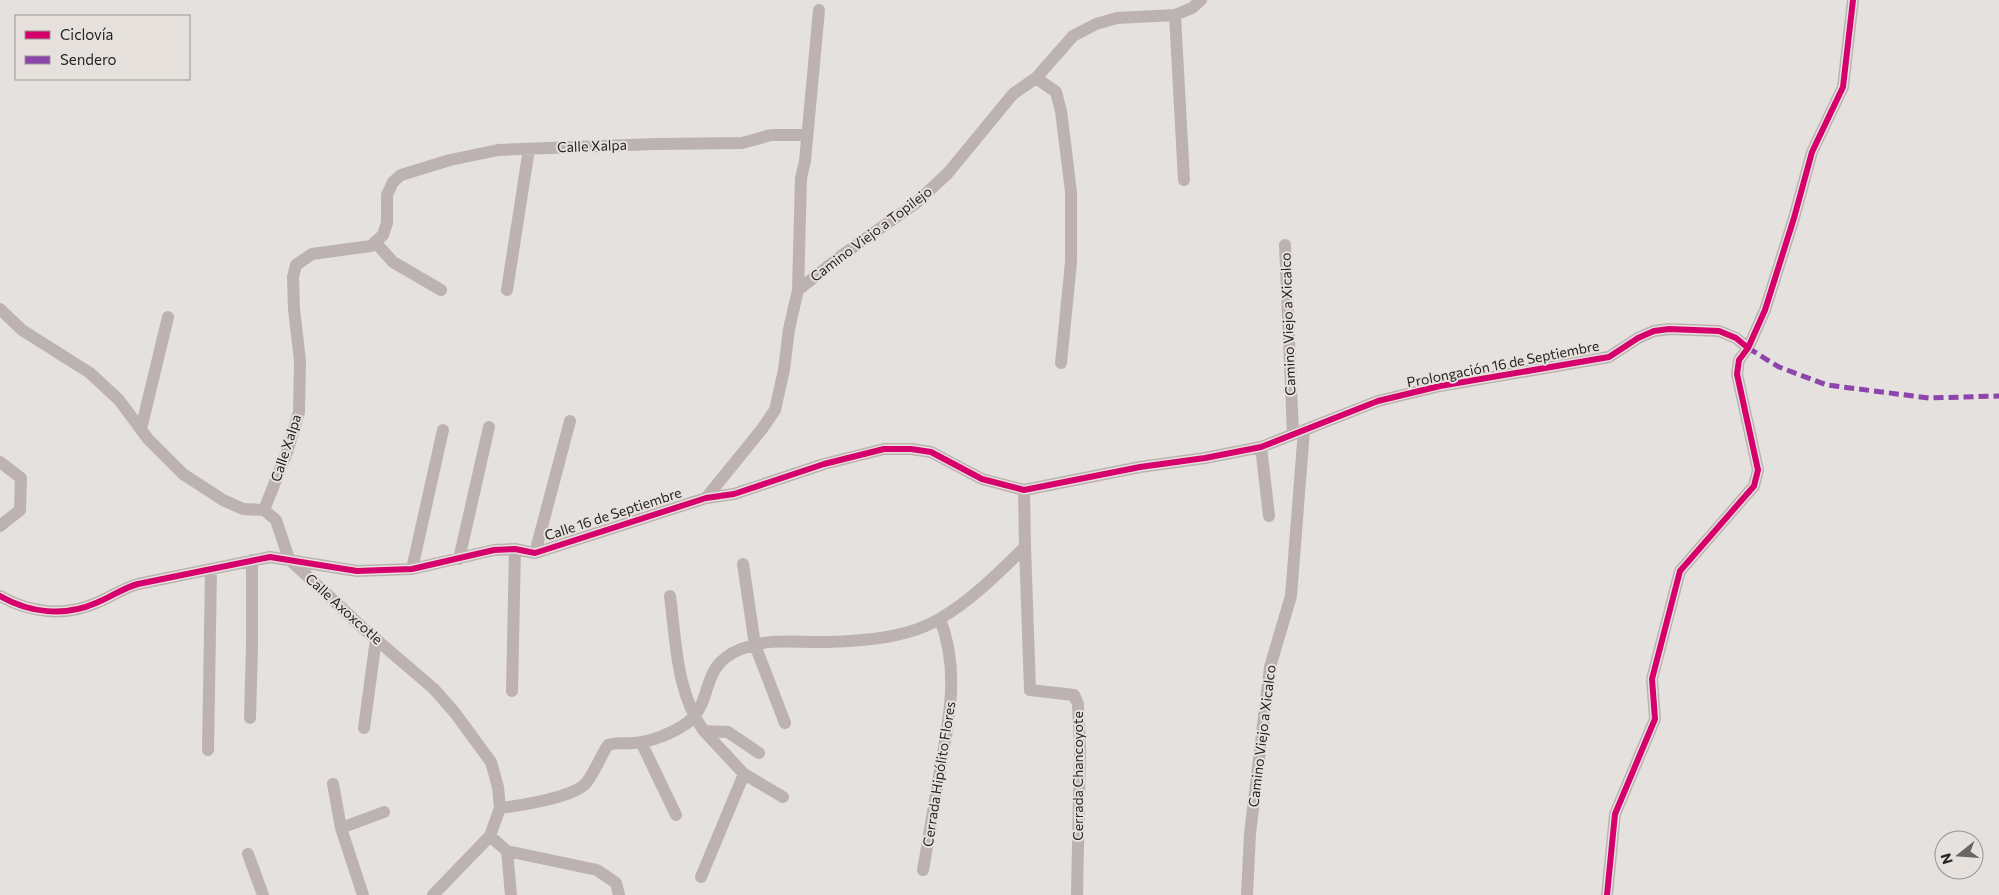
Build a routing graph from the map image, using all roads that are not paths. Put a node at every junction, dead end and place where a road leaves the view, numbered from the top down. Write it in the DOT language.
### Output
graph roads {
  1 [pos="1201,0"];
  2 [pos="1853,0"];
  3 [pos="819,10"];
  4 [pos="1174,15"];
  5 [pos="1036,78"];
  6 [pos="807,135"];
  7 [pos="529,149"];
  8 [pos="1184,180"];
  9 [pos="375,242"];
  10 [pos="1285,244"];
  11 [pos="442,290"];
  12 [pos="507,290"];
  13 [pos="798,290"];
  14 [pos="0,309"];
  15 [pos="168,317"];
  16 [pos="1748,348"];
  17 [pos="1061,363"];
  18 [pos="570,421"];
  19 [pos="489,427"];
  20 [pos="141,429"];
  21 [pos="443,430"];
  22 [pos="1298,432"];
  23 [pos="1260,446"];
  24 [pos="0,462"];
  25 [pos="1024,490"];
  26 [pos="706,498"];
  27 [pos="264,510"];
  28 [pos="1269,516"];
  29 [pos="0,526"];
  30 [pos="1025,547"];
  31 [pos="515,549"];
  32 [pos="535,553"];
  33 [pos="289,559"];
  34 [pos="459,559"];
  35 [pos="252,560"];
  36 [pos="744,564"];
  37 [pos="412,569"];
  38 [pos="211,570"];
  39 [pos="0,596"];
  40 [pos="670,596"];
  41 [pos="940,619"];
  42 [pos="376,639"];
  43 [pos="755,645"];
  44 [pos="512,691"];
  45 [pos="693,717"];
  46 [pos="250,718"];
  47 [pos="785,723"];
  48 [pos="364,728"];
  49 [pos="704,731"];
  50 [pos="641,742"];
  51 [pos="208,750"];
  52 [pos="758,753"];
  53 [pos="744,774"];
  54 [pos="333,784"];
  55 [pos="783,797"];
  56 [pos="500,808"];
  57 [pos="384,812"];
  58 [pos="676,815"];
  59 [pos="341,828"];
  60 [pos="490,836"];
  61 [pos="507,851"];
  62 [pos="248,854"];
  63 [pos="923,870"];
  64 [pos="701,877"];
  65 [pos="263,895"];
  66 [pos="363,895"];
  67 [pos="433,895"];
  68 [pos="511,895"];
  69 [pos="619,895"];
  70 [pos="1077,895"];
  71 [pos="1247,895"];
  72 [pos="1607,895"];
  1 -- 4 [label="street, Camino Viejo a Topilejo"];
  2 -- 16 [label="street"];
  3 -- 6 [label="street"];
  4 -- 5 [label="street, Camino Viejo a Topilejo"];
  4 -- 8 [label="street"];
  5 -- 13 [label="street, Camino Viejo a Topilejo"];
  5 -- 17 [label="street"];
  6 -- 7 [label="street, Calle Xalpa"];
  6 -- 13 [label="street"];
  7 -- 9 [label="street, Calle Xalpa"];
  7 -- 12 [label="street"];
  9 -- 11 [label="street"];
  9 -- 27 [label="street, Calle Xalpa"];
  10 -- 22 [label="street, Camino Viejo a Xicalco"];
  13 -- 26 [label="street"];
  14 -- 20 [label="street"];
  15 -- 20 [label="street"];
  16 -- 22 [label="street, Prolongación 16 de Septiembre"];
  16 -- 72 [label="street"];
  18 -- 32 [label="street"];
  19 -- 34 [label="street"];
  20 -- 27 [label="street"];
  21 -- 37 [label="street"];
  22 -- 23 [label="street, Prolongación 16 de Septiembre"];
  22 -- 71 [label="street, Camino Viejo a Xicalco"];
  23 -- 25 [label="street, Prolongación 16 de Septiembre"];
  23 -- 28 [label="street"];
  24 -- 29 [label="street"];
  25 -- 26 [label="street, Calle 16 de Septiembre"];
  25 -- 30 [label="street"];
  26 -- 32 [label="street, Calle 16 de Septiembre"];
  27 -- 33 [label="street, Calle Axoxcotle"];
  30 -- 41 [label="street"];
  30 -- 70 [label="street, Cerrada Chancoyote"];
  31 -- 32 [label="street, Calle 16 de Septiembre"];
  31 -- 34 [label="street, Calle 16 de Septiembre"];
  31 -- 44 [label="street"];
  33 -- 35 [label="street, Calle 16 de Septiembre"];
  33 -- 37 [label="street, Calle 16 de Septiembre"];
  33 -- 42 [label="street, Calle Axoxcotle"];
  34 -- 37 [label="street, Calle 16 de Septiembre"];
  35 -- 38 [label="street, Calle 16 de Septiembre"];
  35 -- 46 [label="street"];
  36 -- 43 [label="street"];
  38 -- 39 [label="street, Calle 16 de Septiembre"];
  38 -- 51 [label="street"];
  40 -- 45 [label="street"];
  41 -- 43 [label="street"];
  41 -- 63 [label="street, Cerrada Hipólito Flores"];
  42 -- 48 [label="street"];
  42 -- 56 [label="street, Calle Axoxcotle"];
  43 -- 45 [label="street"];
  43 -- 47 [label="street"];
  45 -- 49 [label="street"];
  45 -- 50 [label="street"];
  49 -- 52 [label="street"];
  49 -- 53 [label="street"];
  50 -- 56 [label="street"];
  50 -- 58 [label="street"];
  53 -- 55 [label="street"];
  53 -- 64 [label="street"];
  54 -- 59 [label="street"];
  56 -- 60 [label="street, Calle Axoxcotle"];
  57 -- 59 [label="street"];
  59 -- 66 [label="street"];
  60 -- 61 [label="street"];
  60 -- 67 [label="street"];
  61 -- 68 [label="street"];
  61 -- 69 [label="street"];
  62 -- 65 [label="street"];
}
